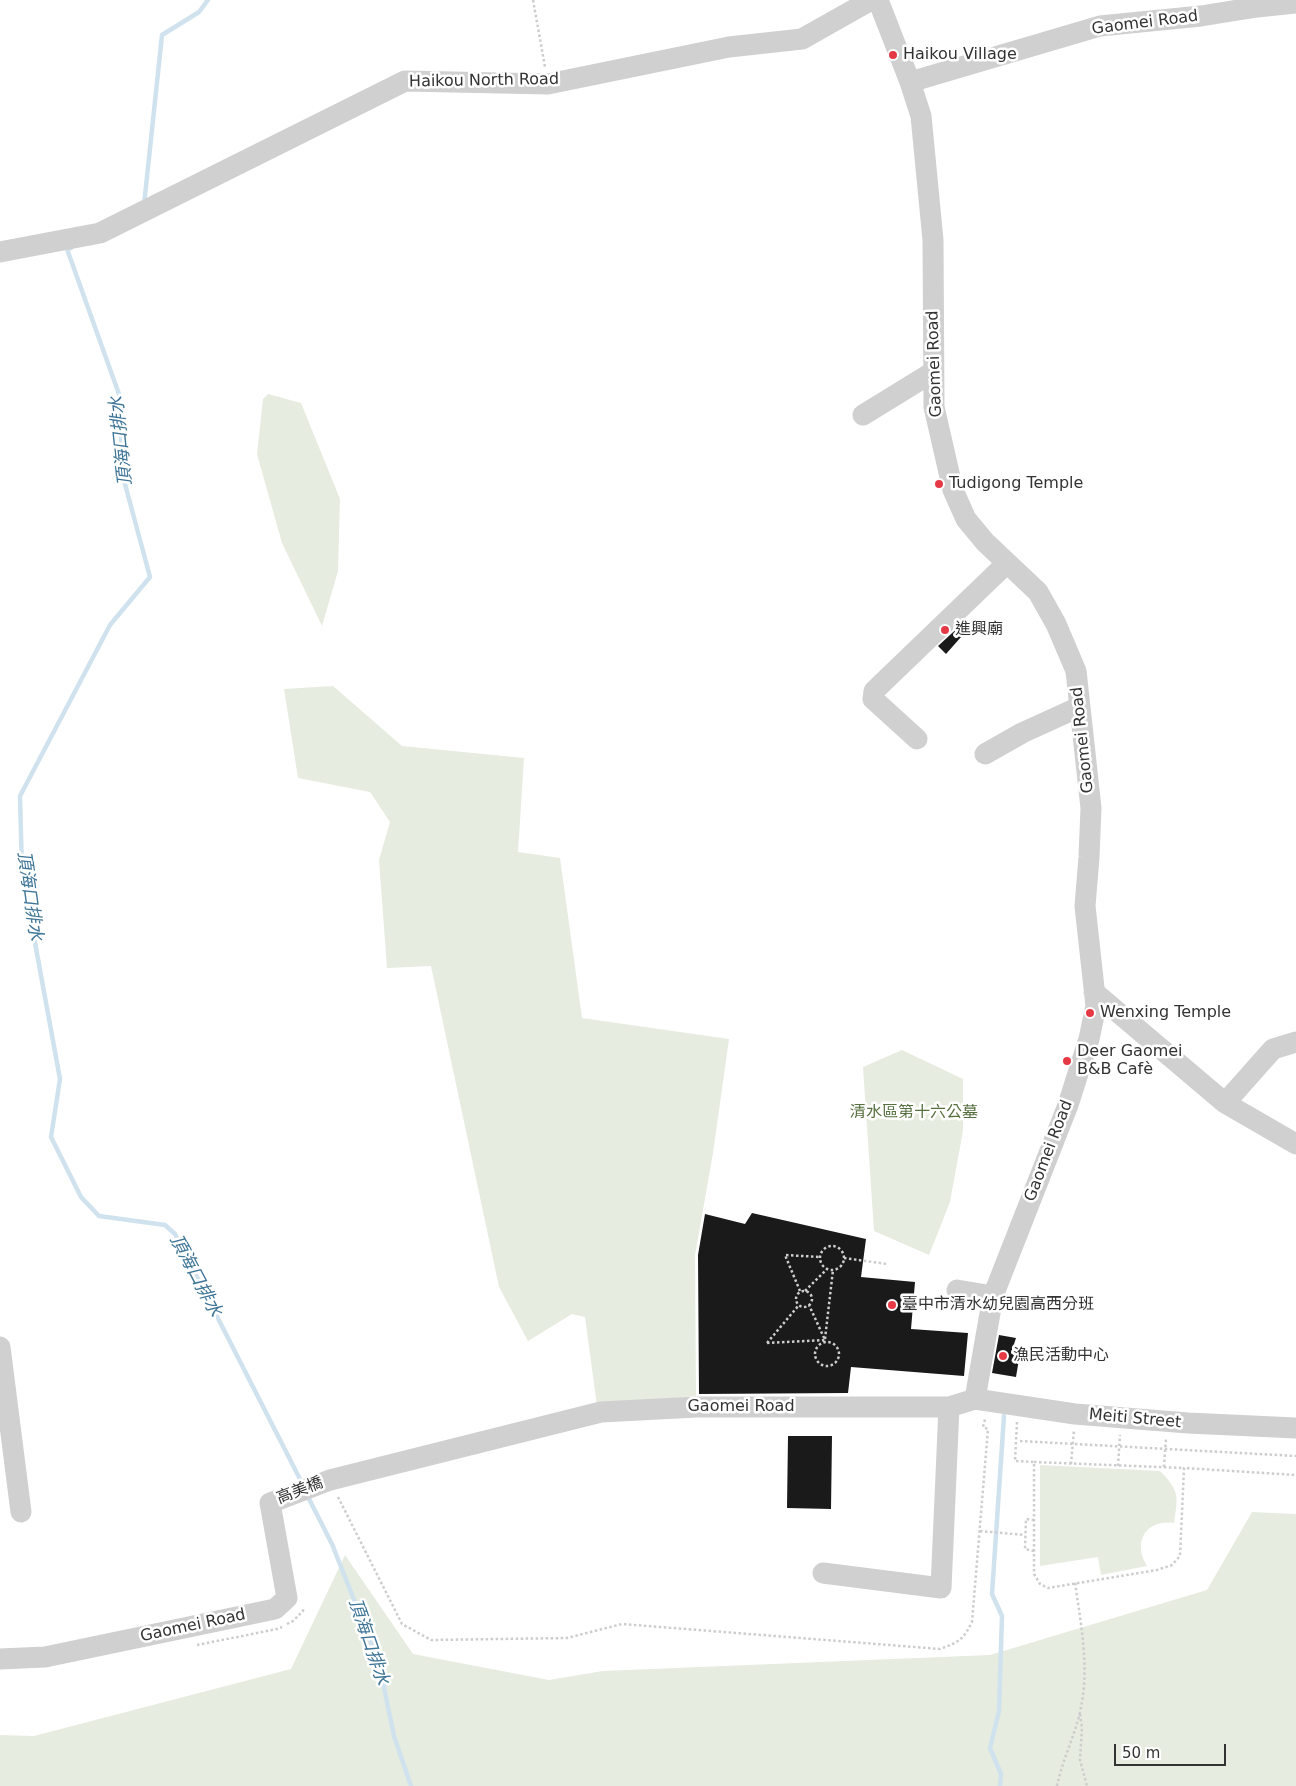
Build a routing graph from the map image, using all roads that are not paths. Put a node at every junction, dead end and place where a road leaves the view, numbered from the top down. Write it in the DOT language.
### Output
graph roads {
  1 [pos="870,0"];
  2 [pos="878,0"];
  3 [pos="1296,3"];
  4 [pos="910,82"];
  5 [pos="0,252"];
  6 [pos="933,372"];
  7 [pos="863,416"];
  8 [pos="1007,563"];
  9 [pos="1079,707"];
  10 [pos="917,739"];
  11 [pos="985,754"];
  12 [pos="1094,992"];
  13 [pos="1296,1042"];
  14 [pos="1225,1103"];
  15 [pos="1296,1144"];
  16 [pos="957,1290"];
  17 [pos="992,1296"];
  18 [pos="0,1348"];
  19 [pos="975,1399"];
  20 [pos="949,1407"];
  21 [pos="1296,1428"];
  22 [pos="332,1485"];
  23 [pos="270,1503"];
  24 [pos="21,1512"];
  25 [pos="822,1573"];
  26 [pos="0,1659"];
  1 -- 5 [label="street, Haikou North Road"];
  2 -- 4 [label="street, Gaomei Road"];
  3 -- 4 [label="street, Gaomei Road"];
  4 -- 6 [label="street, Gaomei Road"];
  6 -- 7 [label="street"];
  6 -- 8 [label="street, Gaomei Road"];
  8 -- 9 [label="street, Gaomei Road"];
  8 -- 10 [label="street"];
  9 -- 11 [label="street"];
  9 -- 12 [label="street, Gaomei Road"];
  12 -- 14 [label="street"];
  12 -- 17 [label="street, Gaomei Road"];
  13 -- 14 [label="street"];
  14 -- 15 [label="street"];
  16 -- 17 [label="street"];
  17 -- 19 [label="street, Gaomei Road"];
  18 -- 24 [label="street"];
  19 -- 20 [label="street, Gaomei Road"];
  19 -- 21 [label="street, Meiti Street"];
  20 -- 22 [label="street, Gaomei Road"];
  20 -- 25 [label="street"];
  22 -- 23 [label="street, 高美橋"];
  23 -- 26 [label="street, Gaomei Road"];
}
